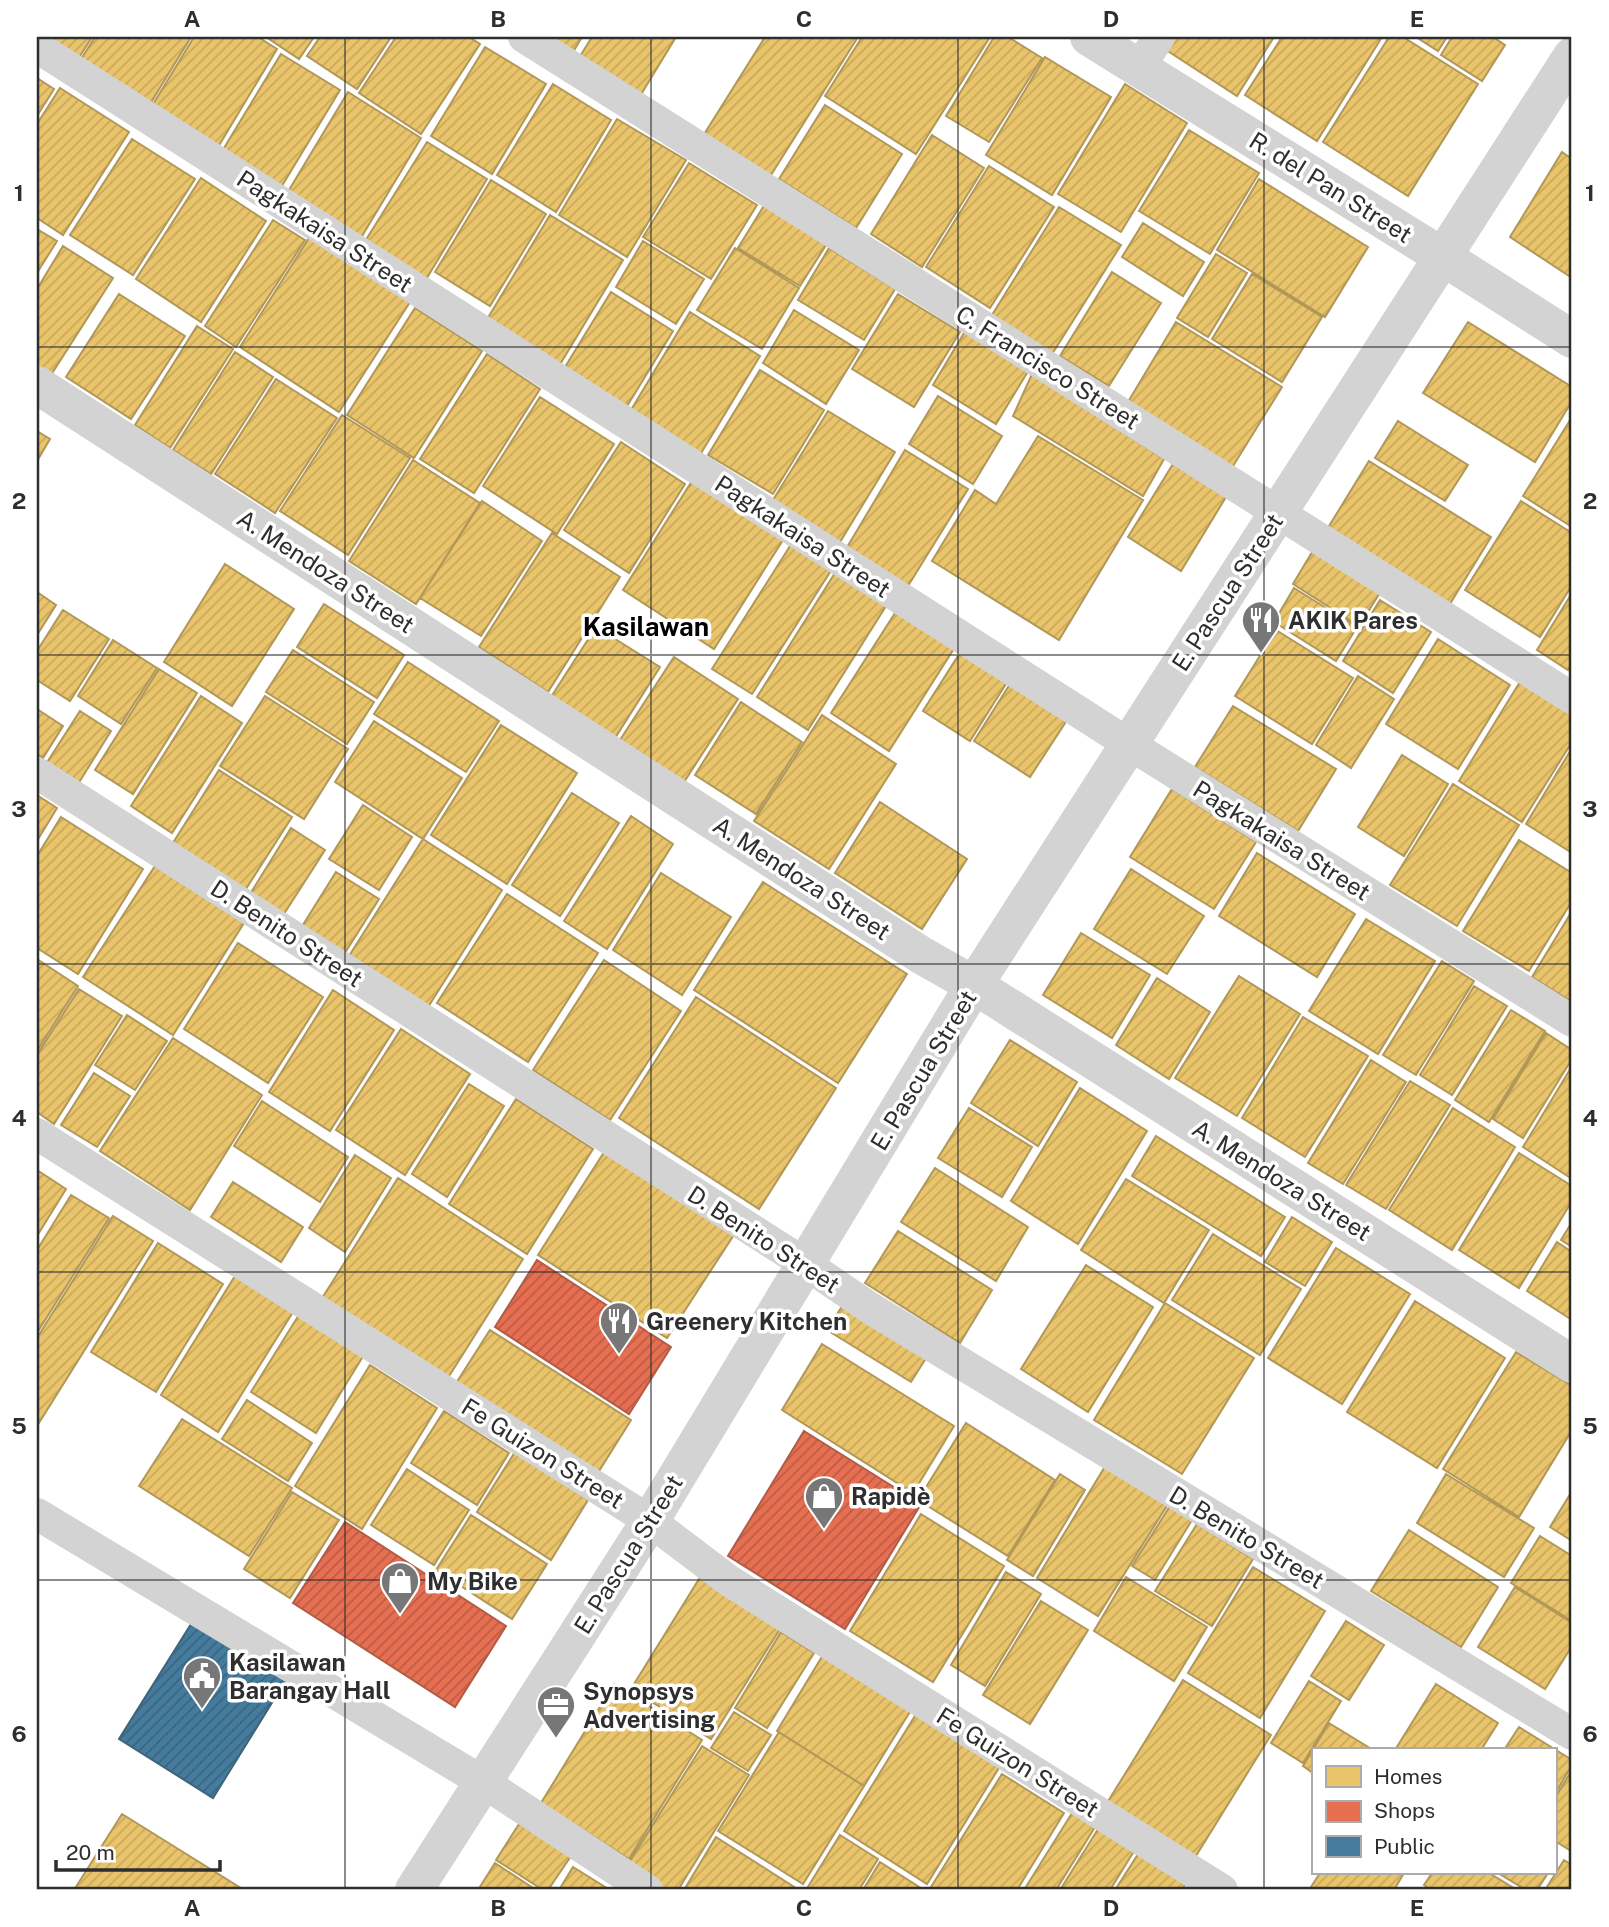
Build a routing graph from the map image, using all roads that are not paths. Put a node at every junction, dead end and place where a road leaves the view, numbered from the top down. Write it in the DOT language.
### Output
graph roads {
  1 [pos="524,37"];
  2 [pos="1089,37"];
  3 [pos="37,47"];
  4 [pos="1149,52"];
  5 [pos="1572,56"];
  6 [pos="1443,257"];
  7 [pos="1572,339"];
  8 [pos="37,384"];
  9 [pos="1278,512"];
  10 [pos="1572,698"];
  11 [pos="1129,744"];
  12 [pos="37,773"];
  13 [pos="974,985"];
  14 [pos="1572,1021"];
  15 [pos="37,1134"];
  16 [pos="807,1265"];
  17 [pos="1572,1364"];
  18 [pos="37,1514"];
  19 [pos="650,1521"];
  20 [pos="1572,1734"];
  21 [pos="483,1782"];
  22 [pos="414,1890"];
  23 [pos="647,1890"];
  24 [pos="1222,1890"];
  1 -- 9 [label="lane, C. Francisco Street"];
  2 -- 4 [label="street, R. del Pan Street"];
  3 -- 11 [label="lane, Pagkakaisa Street"];
  4 -- 6 [label="street, R. del Pan Street"];
  5 -- 6 [label="street, E. Pascua Street"];
  6 -- 7 [label="street, R. del Pan Street"];
  6 -- 9 [label="street, E. Pascua Street"];
  8 -- 13 [label="street, A. Mendoza Street"];
  9 -- 10 [label="lane, C. Francisco Street"];
  9 -- 11 [label="street, E. Pascua Street"];
  11 -- 13 [label="street, E. Pascua Street"];
  11 -- 14 [label="lane, Pagkakaisa Street"];
  12 -- 16 [label="lane, D. Benito Street"];
  13 -- 16 [label="street, E. Pascua Street"];
  13 -- 17 [label="street, A. Mendoza Street"];
  15 -- 19 [label="lane, Fe Guizon Street"];
  16 -- 19 [label="street, E. Pascua Street"];
  16 -- 20 [label="lane, D. Benito Street"];
  18 -- 21 [label="lane"];
  19 -- 21 [label="street, E. Pascua Street"];
  19 -- 24 [label="lane, Fe Guizon Street"];
  21 -- 22 [label="street, E. Pascua Street"];
  21 -- 23 [label="lane"];
}
